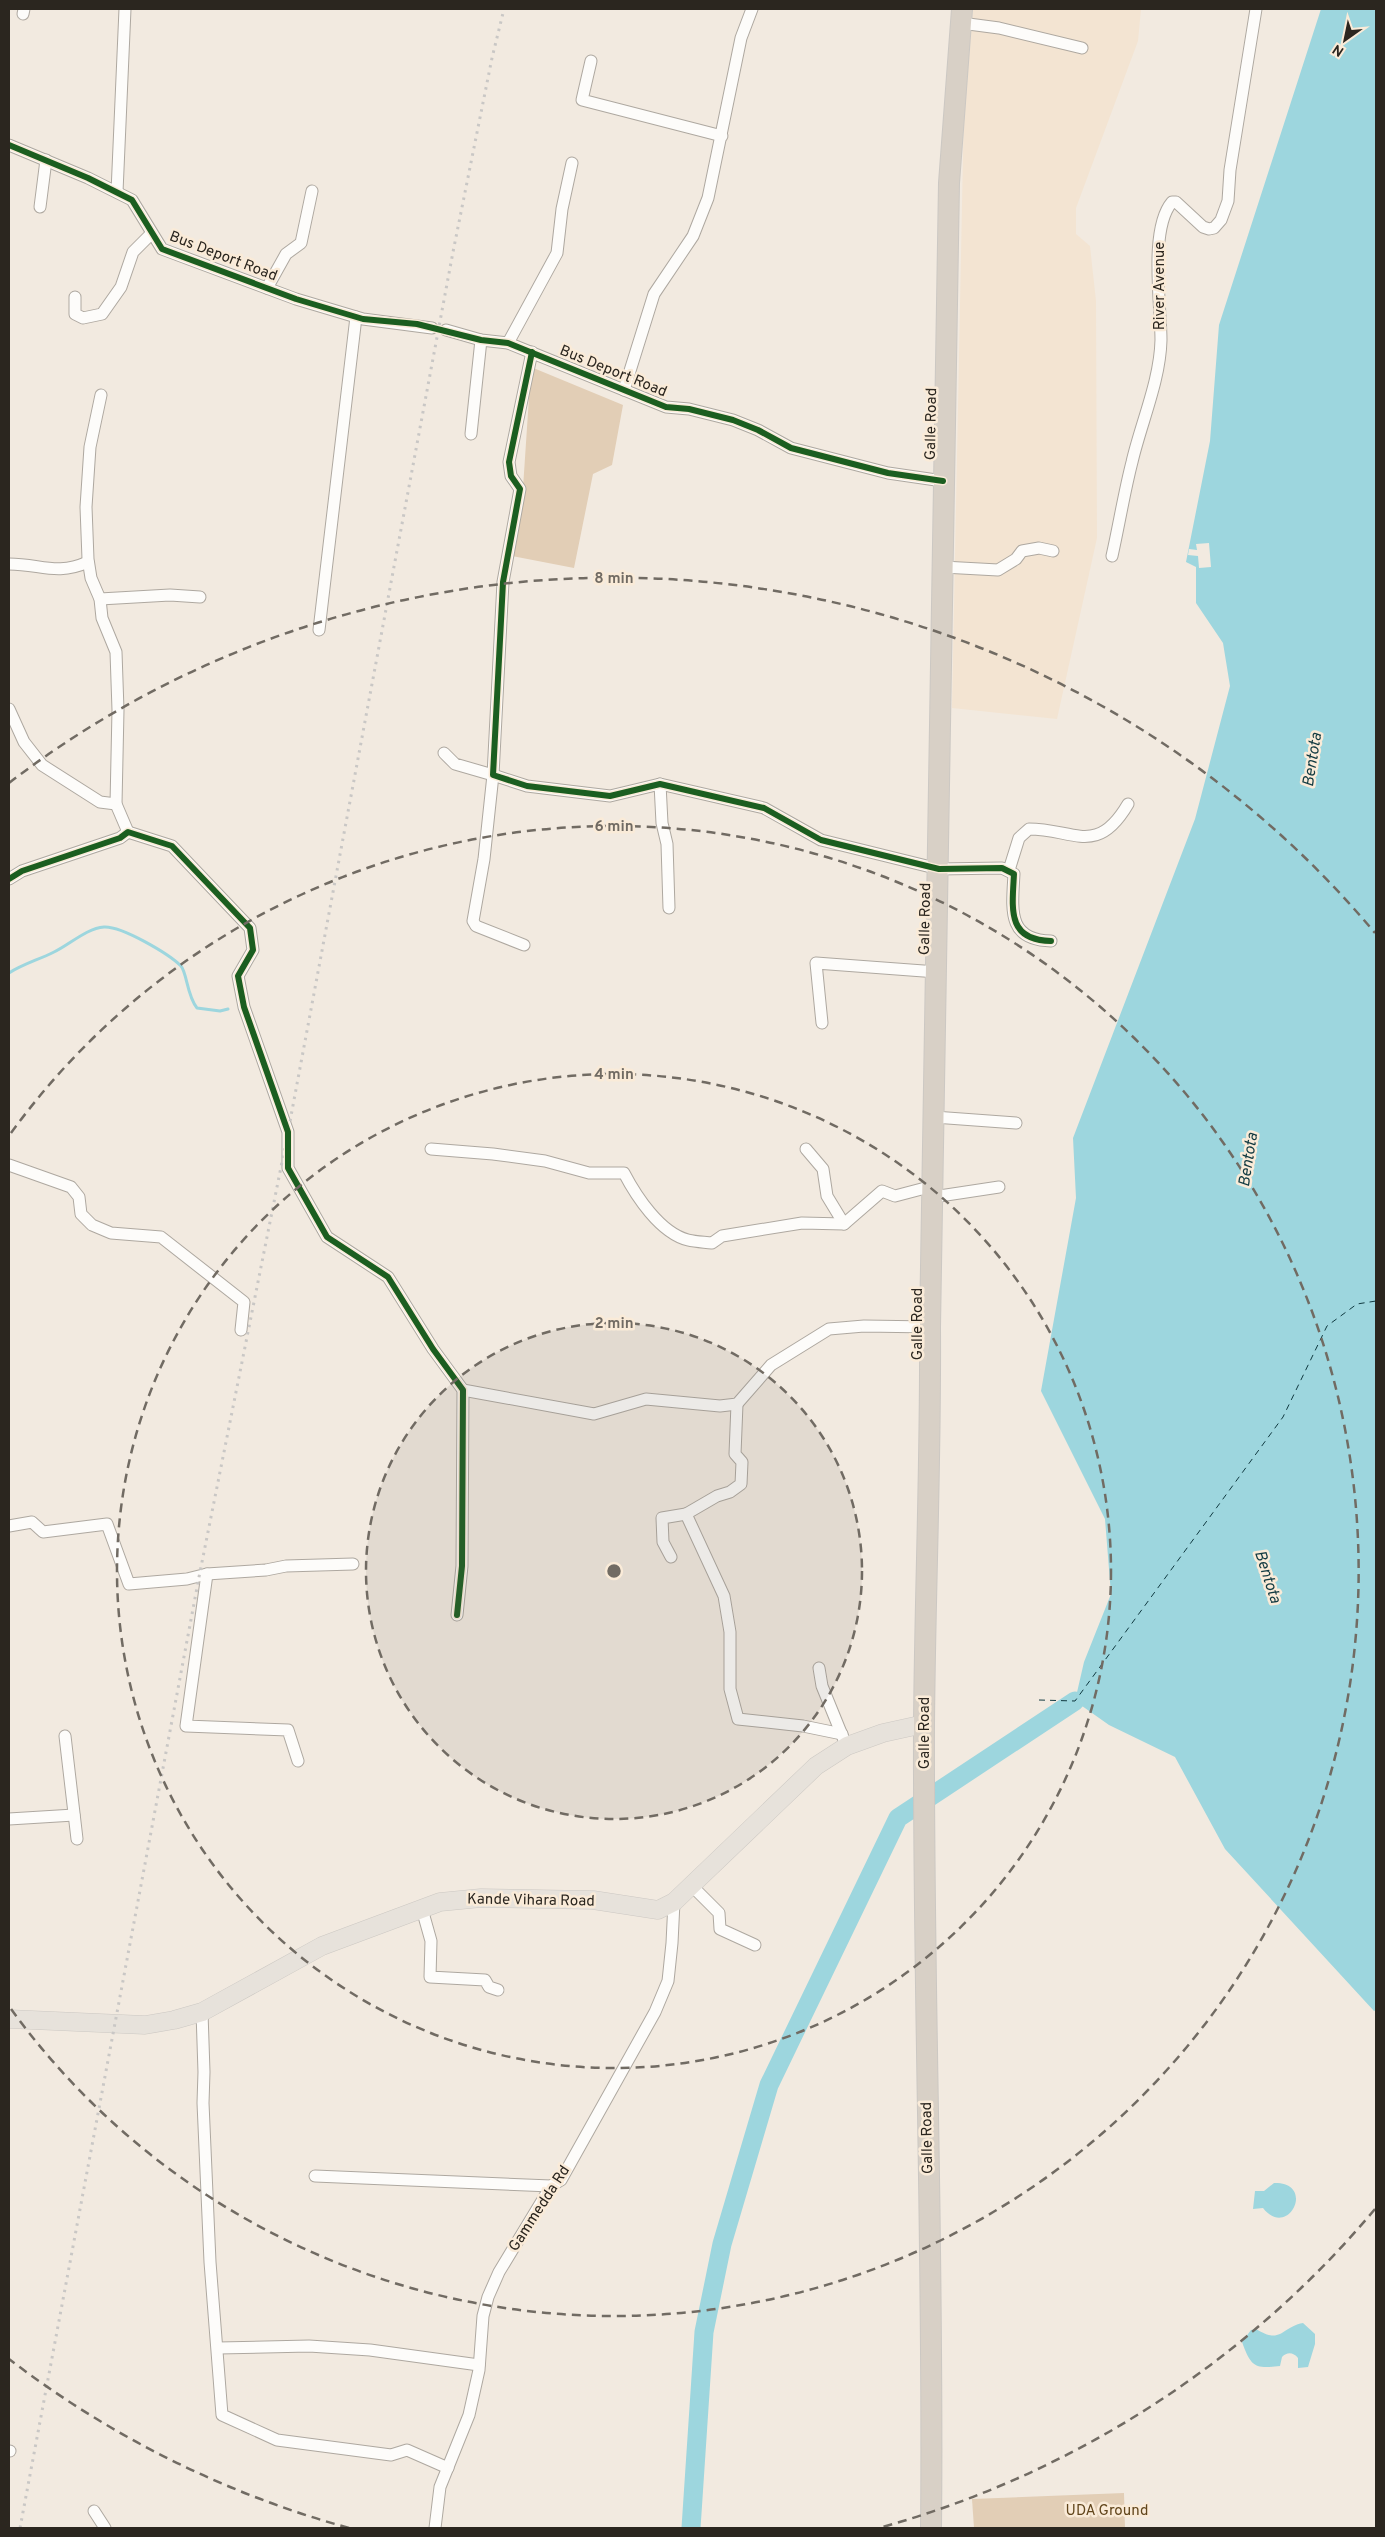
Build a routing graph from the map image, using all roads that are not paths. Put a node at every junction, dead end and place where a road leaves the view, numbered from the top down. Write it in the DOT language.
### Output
graph roads {
  1 [pos="125,9"];
  2 [pos="752,9"];
  3 [pos="1256,9"];
  4 [pos="961,16"];
  5 [pos="1082,48"];
  6 [pos="591,61"];
  7 [pos="722,136"];
  8 [pos="9,145"];
  9 [pos="46,160"];
  10 [pos="572,163"];
  11 [pos="312,191"];
  12 [pos="117,192"];
  13 [pos="40,207"];
  14 [pos="151,234"];
  15 [pos="267,288"];
  16 [pos="75,297"];
  17 [pos="356,317"];
  18 [pos="432,328"];
  19 [pos="446,330"];
  20 [pos="481,340"];
  21 [pos="508,343"];
  22 [pos="532,352"];
  23 [pos="624,390"];
  24 [pos="101,395"];
  25 [pos="471,434"];
  26 [pos="943,482"];
  27 [pos="1053,551"];
  28 [pos="1112,556"];
  29 [pos="88,562"];
  30 [pos="9,564"];
  31 [pos="942,567"];
  32 [pos="200,597"];
  33 [pos="100,599"];
  34 [pos="319,630"];
  35 [pos="9,709"];
  36 [pos="444,753"];
  37 [pos="493,775"];
  38 [pos="660,784"];
  39 [pos="116,804"];
  40 [pos="1128,804"];
  41 [pos="128,832"];
  42 [pos="939,869"];
  43 [pos="1008,870"];
  44 [pos="9,879"];
  45 [pos="668,908"];
  46 [pos="1051,941"];
  47 [pos="524,945"];
  48 [pos="937,972"];
  49 [pos="822,1023"];
  50 [pos="934,1117"];
  51 [pos="1016,1123"];
  52 [pos="430,1149"];
  53 [pos="806,1149"];
  54 [pos="9,1165"];
  55 [pos="999,1187"];
  56 [pos="933,1192"];
  57 [pos="844,1224"];
  58 [pos="930,1327"];
  59 [pos="241,1330"];
  60 [pos="463,1390"];
  61 [pos="737,1404"];
  62 [pos="686,1514"];
  63 [pos="9,1526"];
  64 [pos="671,1556"];
  65 [pos="353,1564"];
  66 [pos="207,1574"];
  67 [pos="457,1615"];
  68 [pos="819,1668"];
  69 [pos="924,1732"];
  70 [pos="64,1736"];
  71 [pos="845,1740"];
  72 [pos="298,1761"];
  73 [pos="74,1815"];
  74 [pos="9,1820"];
  75 [pos="77,1840"];
  76 [pos="691,1885"];
  77 [pos="674,1902"];
  78 [pos="422,1908"];
  79 [pos="755,1945"];
  80 [pos="498,1990"];
  81 [pos="202,2012"];
  82 [pos="9,2019"];
  83 [pos="314,2176"];
  84 [pos="551,2186"];
  85 [pos="218,2348"];
  86 [pos="480,2365"];
  87 [pos="448,2468"];
  88 [pos="94,2511"];
  89 [pos="105,2528"];
  90 [pos="435,2528"];
  91 [pos="931,2528"];
  1 -- 12 [label="street"];
  2 -- 7 [label="street"];
  3 -- 28 [label="street, River Avenue"];
  4 -- 5 [label="street"];
  4 -- 26 [label="highway, Galle Road"];
  6 -- 7 [label="street"];
  7 -- 23 [label="street"];
  8 -- 9 [label="street, Bus Deport Road"];
  9 -- 12 [label="street, Bus Deport Road"];
  9 -- 13 [label="street"];
  10 -- 21 [label="street"];
  11 -- 15 [label="street"];
  12 -- 14 [label="street, Bus Deport Road"];
  14 -- 15 [label="street, Bus Deport Road"];
  14 -- 16 [label="street"];
  15 -- 17 [label="street, Bus Deport Road"];
  17 -- 18 [label="street, Bus Deport Road"];
  17 -- 34 [label="street"];
  19 -- 20 [label="street, Bus Deport Road"];
  20 -- 21 [label="street, Bus Deport Road"];
  20 -- 25 [label="street"];
  21 -- 22 [label="street, Bus Deport Road"];
  22 -- 23 [label="street, Bus Deport Road"];
  22 -- 37 [label="street"];
  23 -- 26 [label="street, Bus Deport Road"];
  24 -- 29 [label="street"];
  26 -- 31 [label="highway, Galle Road"];
  27 -- 31 [label="street"];
  29 -- 30 [label="street"];
  29 -- 33 [label="street"];
  31 -- 42 [label="highway, Galle Road"];
  32 -- 33 [label="street"];
  33 -- 39 [label="street"];
  35 -- 39 [label="street"];
  36 -- 37 [label="street"];
  37 -- 38 [label="street"];
  37 -- 47 [label="street"];
  38 -- 42 [label="street"];
  38 -- 45 [label="street"];
  39 -- 41 [label="street"];
  40 -- 43 [label="street"];
  41 -- 44 [label="street"];
  41 -- 60 [label="street"];
  42 -- 43 [label="street"];
  42 -- 48 [label="highway, Galle Road"];
  43 -- 46 [label="street"];
  48 -- 49 [label="street"];
  48 -- 50 [label="highway, Galle Road"];
  50 -- 51 [label="street"];
  50 -- 56 [label="highway, Galle Road"];
  52 -- 57 [label="street"];
  53 -- 57 [label="street"];
  54 -- 59 [label="street"];
  55 -- 56 [label="street"];
  56 -- 57 [label="street"];
  56 -- 58 [label="highway, Galle Road"];
  58 -- 61 [label="street"];
  58 -- 69 [label="highway, Galle Road"];
  60 -- 61 [label="street"];
  60 -- 67 [label="street"];
  61 -- 62 [label="street"];
  62 -- 64 [label="street"];
  62 -- 71 [label="street"];
  63 -- 66 [label="street"];
  65 -- 66 [label="street"];
  66 -- 72 [label="street"];
  68 -- 71 [label="street"];
  69 -- 71 [label="main road, Kande Vihara Road"];
  69 -- 91 [label="highway, Galle Road"];
  70 -- 73 [label="street"];
  71 -- 76 [label="main road, Kande Vihara Road"];
  73 -- 74 [label="street"];
  73 -- 75 [label="street"];
  76 -- 77 [label="main road, Kande Vihara Road"];
  76 -- 79 [label="street"];
  77 -- 78 [label="main road, Kande Vihara Road"];
  77 -- 84 [label="street, Gammedda Rd"];
  78 -- 80 [label="street"];
  78 -- 81 [label="main road, Kande Vihara Road"];
  81 -- 82 [label="main road, Kande Vihara Road"];
  81 -- 85 [label="street"];
  83 -- 84 [label="street"];
  84 -- 86 [label="street, Gammedda Rd"];
  85 -- 86 [label="street"];
  85 -- 87 [label="street"];
  86 -- 87 [label="street, Gammedda Rd"];
  87 -- 90 [label="street, Gammedda Rd"];
  88 -- 89 [label="street"];
}
